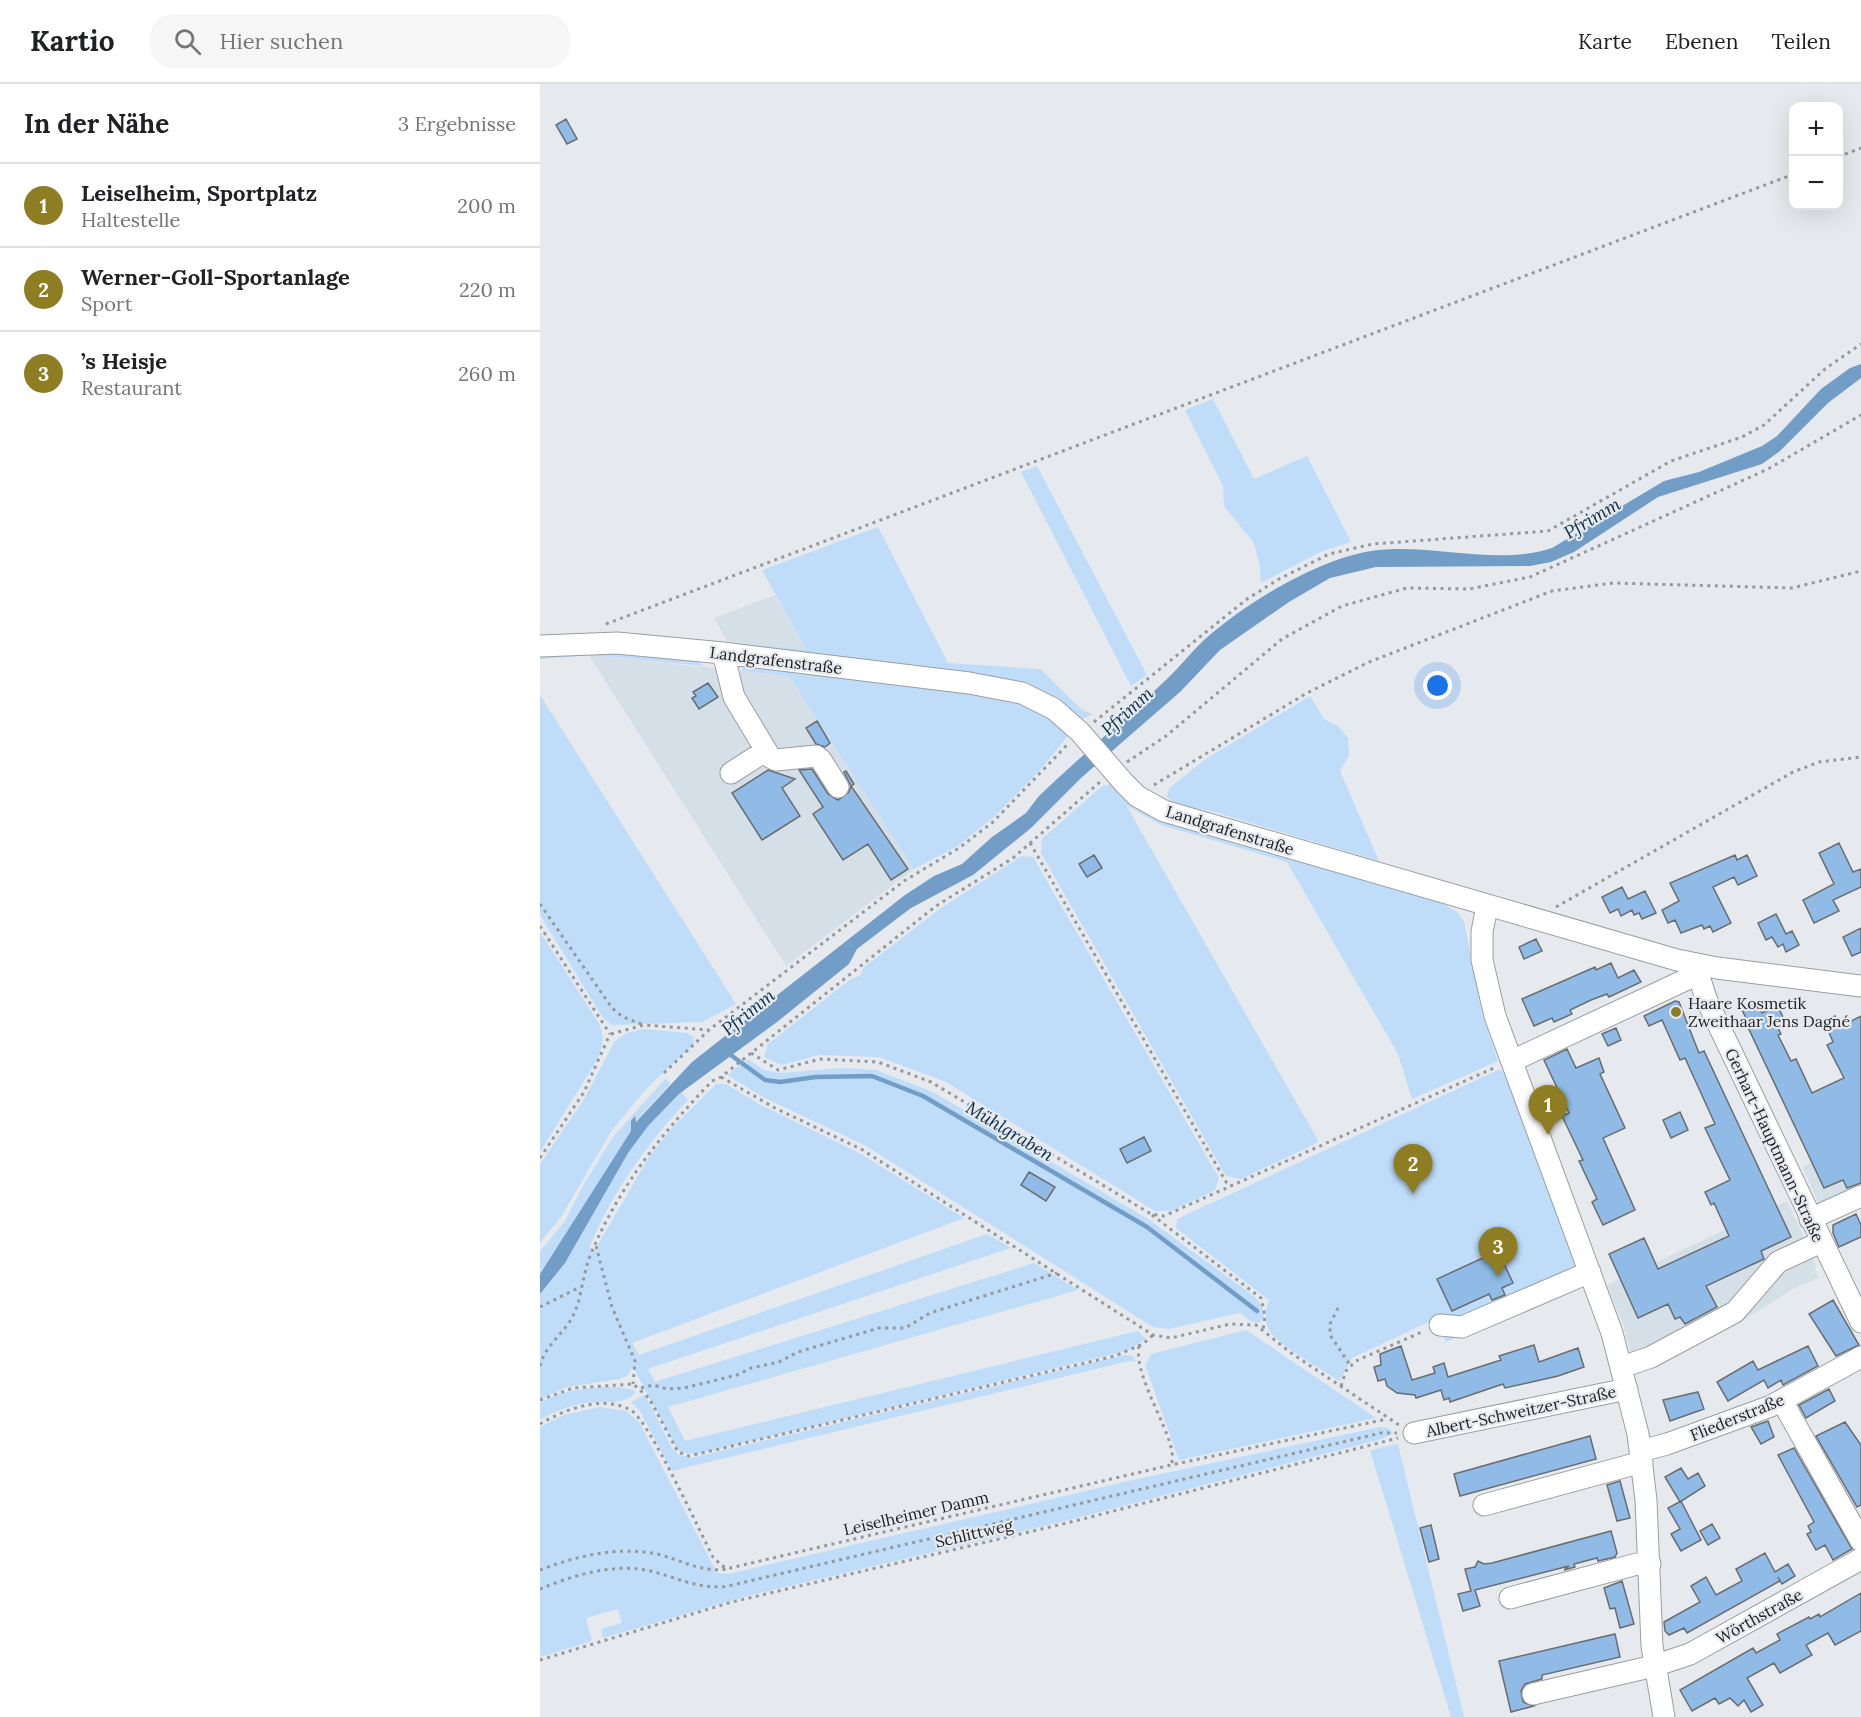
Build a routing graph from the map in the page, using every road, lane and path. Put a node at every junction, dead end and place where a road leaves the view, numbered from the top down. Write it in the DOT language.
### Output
graph roads {
  1 [pos="1861,148"];
  2 [pos="1841,156"];
  3 [pos="1789,176"];
  4 [pos="1861,344"];
  5 [pos="1861,415"];
  6 [pos="1861,571"];
  7 [pos="585,644"];
  8 [pos="540,646"];
  9 [pos="723,653"];
  10 [pos="1083,735"];
  11 [pos="765,751"];
  12 [pos="1861,758"];
  13 [pos="1111,769"];
  14 [pos="731,773"];
  15 [pos="838,787"];
  16 [pos="1137,796"];
  17 [pos="1030,843"];
  18 [pos="540,904"];
  19 [pos="1486,906"];
  20 [pos="1545,923"];
  21 [pos="540,926"];
  22 [pos="1699,970"];
  23 [pos="1861,986"];
  24 [pos="644,1025"];
  25 [pos="709,1030"];
  26 [pos="610,1034"];
  27 [pos="750,1053"];
  28 [pos="1512,1061"];
  29 [pos="664,1073"];
  30 [pos="721,1077"];
  31 [pos="540,1158"];
  32 [pos="1229,1188"];
  33 [pos="1861,1196"];
  34 [pos="1151,1214"];
  35 [pos="1810,1219"];
  36 [pos="1821,1242"];
  37 [pos="595,1245"];
  38 [pos="1058,1272"];
  39 [pos="1590,1272"];
  40 [pos="580,1287"];
  41 [pos="540,1307"];
  42 [pos="1338,1308"];
  43 [pos="1861,1322"];
  44 [pos="1440,1325"];
  45 [pos="1263,1330"];
  46 [pos="1153,1335"];
  47 [pos="1139,1346"];
  48 [pos="1861,1357"];
  49 [pos="1350,1365"];
  50 [pos="540,1366"];
  51 [pos="1622,1366"];
  52 [pos="633,1384"];
  53 [pos="1340,1387"];
  54 [pos="641,1388"];
  55 [pos="1627,1389"];
  56 [pos="540,1400"];
  57 [pos="1782,1401"];
  58 [pos="1387,1419"];
  59 [pos="540,1424"];
  60 [pos="1414,1433"];
  61 [pos="1641,1456"];
  62 [pos="1172,1465"];
  63 [pos="1484,1505"];
  64 [pos="1861,1541"];
  65 [pos="1861,1559"];
  66 [pos="1650,1564"];
  67 [pos="730,1568"];
  68 [pos="540,1570"];
  69 [pos="540,1589"];
  70 [pos="1510,1598"];
  71 [pos="540,1660"];
  72 [pos="1654,1666"];
  73 [pos="1533,1694"];
  74 [pos="1664,1717"];
  1 -- 2 [label="path"];
  3 -- 7 [label="path"];
  4 -- 10 [label="path"];
  5 -- 13 [label="path"];
  6 -- 16 [label="path"];
  7 -- 8 [label="street, Landgrafenstraße"];
  7 -- 9 [label="street, Landgrafenstraße"];
  9 -- 10 [label="street, Landgrafenstraße"];
  9 -- 11 [label="street"];
  10 -- 13 [label="street, Landgrafenstraße"];
  10 -- 25 [label="path"];
  11 -- 14 [label="street"];
  11 -- 15 [label="street"];
  12 -- 20 [label="path"];
  13 -- 16 [label="street, Landgrafenstraße"];
  13 -- 17 [label="path"];
  16 -- 19 [label="street, Landgrafenstraße"];
  17 -- 27 [label="path"];
  17 -- 32 [label="path"];
  18 -- 24 [label="path"];
  19 -- 20 [label="street, Landgrafenstraße"];
  19 -- 28 [label="street, Albert-Schweitzer-Straße"];
  20 -- 22 [label="street, Landgrafenstraße"];
  21 -- 26 [label="path"];
  22 -- 23 [label="street, Landgrafenstraße"];
  22 -- 28 [label="street"];
  22 -- 35 [label="street, Gerhart-Hauptmann-Straße"];
  24 -- 25 [label="path"];
  24 -- 26 [label="path"];
  25 -- 29 [label="path"];
  26 -- 31 [label="path"];
  27 -- 30 [label="path"];
  27 -- 34 [label="path"];
  28 -- 32 [label="path"];
  28 -- 39 [label="street, Albert-Schweitzer-Straße"];
  30 -- 37 [label="path"];
  30 -- 38 [label="path"];
  32 -- 34 [label="path"];
  33 -- 35 [label="street"];
  34 -- 45 [label="path"];
  35 -- 36 [label="street, Gerhart-Hauptmann-Straße"];
  36 -- 43 [label="street, Gerhart-Hauptmann-Straße"];
  36 -- 51 [label="street"];
  37 -- 40 [label="path"];
  37 -- 52 [label="path"];
  38 -- 46 [label="path"];
  38 -- 54 [label="path"];
  39 -- 44 [label="street"];
  39 -- 51 [label="street, Albert-Schweitzer-Straße"];
  40 -- 41 [label="path"];
  40 -- 50 [label="path"];
  42 -- 49 [label="path"];
  44 -- 49 [label="path"];
  45 -- 46 [label="path"];
  45 -- 53 [label="path"];
  46 -- 47 [label="path"];
  47 -- 54 [label="path"];
  47 -- 62 [label="path"];
  48 -- 57 [label="street, Fliederstraße"];
  49 -- 53 [label="path"];
  51 -- 55 [label="street, Albert-Schweitzer-Straße"];
  52 -- 54 [label="path"];
  52 -- 56 [label="path"];
  53 -- 58 [label="path"];
  55 -- 60 [label="street, Albert-Schweitzer-Straße"];
  55 -- 61 [label="street, Albert-Schweitzer-Straße"];
  57 -- 61 [label="street, Fliederstraße"];
  57 -- 64 [label="street"];
  58 -- 60 [label="path"];
  58 -- 62 [label="path, Leiselheimer Damm"];
  59 -- 67 [label="path"];
  60 -- 69 [label="path"];
  60 -- 71 [label="path, Schlittweg"];
  61 -- 63 [label="street"];
  61 -- 66 [label="street, Albert-Schweitzer-Straße"];
  62 -- 67 [label="path, Leiselheimer Damm"];
  65 -- 72 [label="street, Wörthstraße"];
  66 -- 70 [label="street"];
  66 -- 72 [label="street, Albert-Schweitzer-Straße"];
  67 -- 68 [label="path, Leiselheimer Damm"];
  72 -- 73 [label="street"];
  72 -- 74 [label="street, Albert-Schweitzer-Straße"];
}
